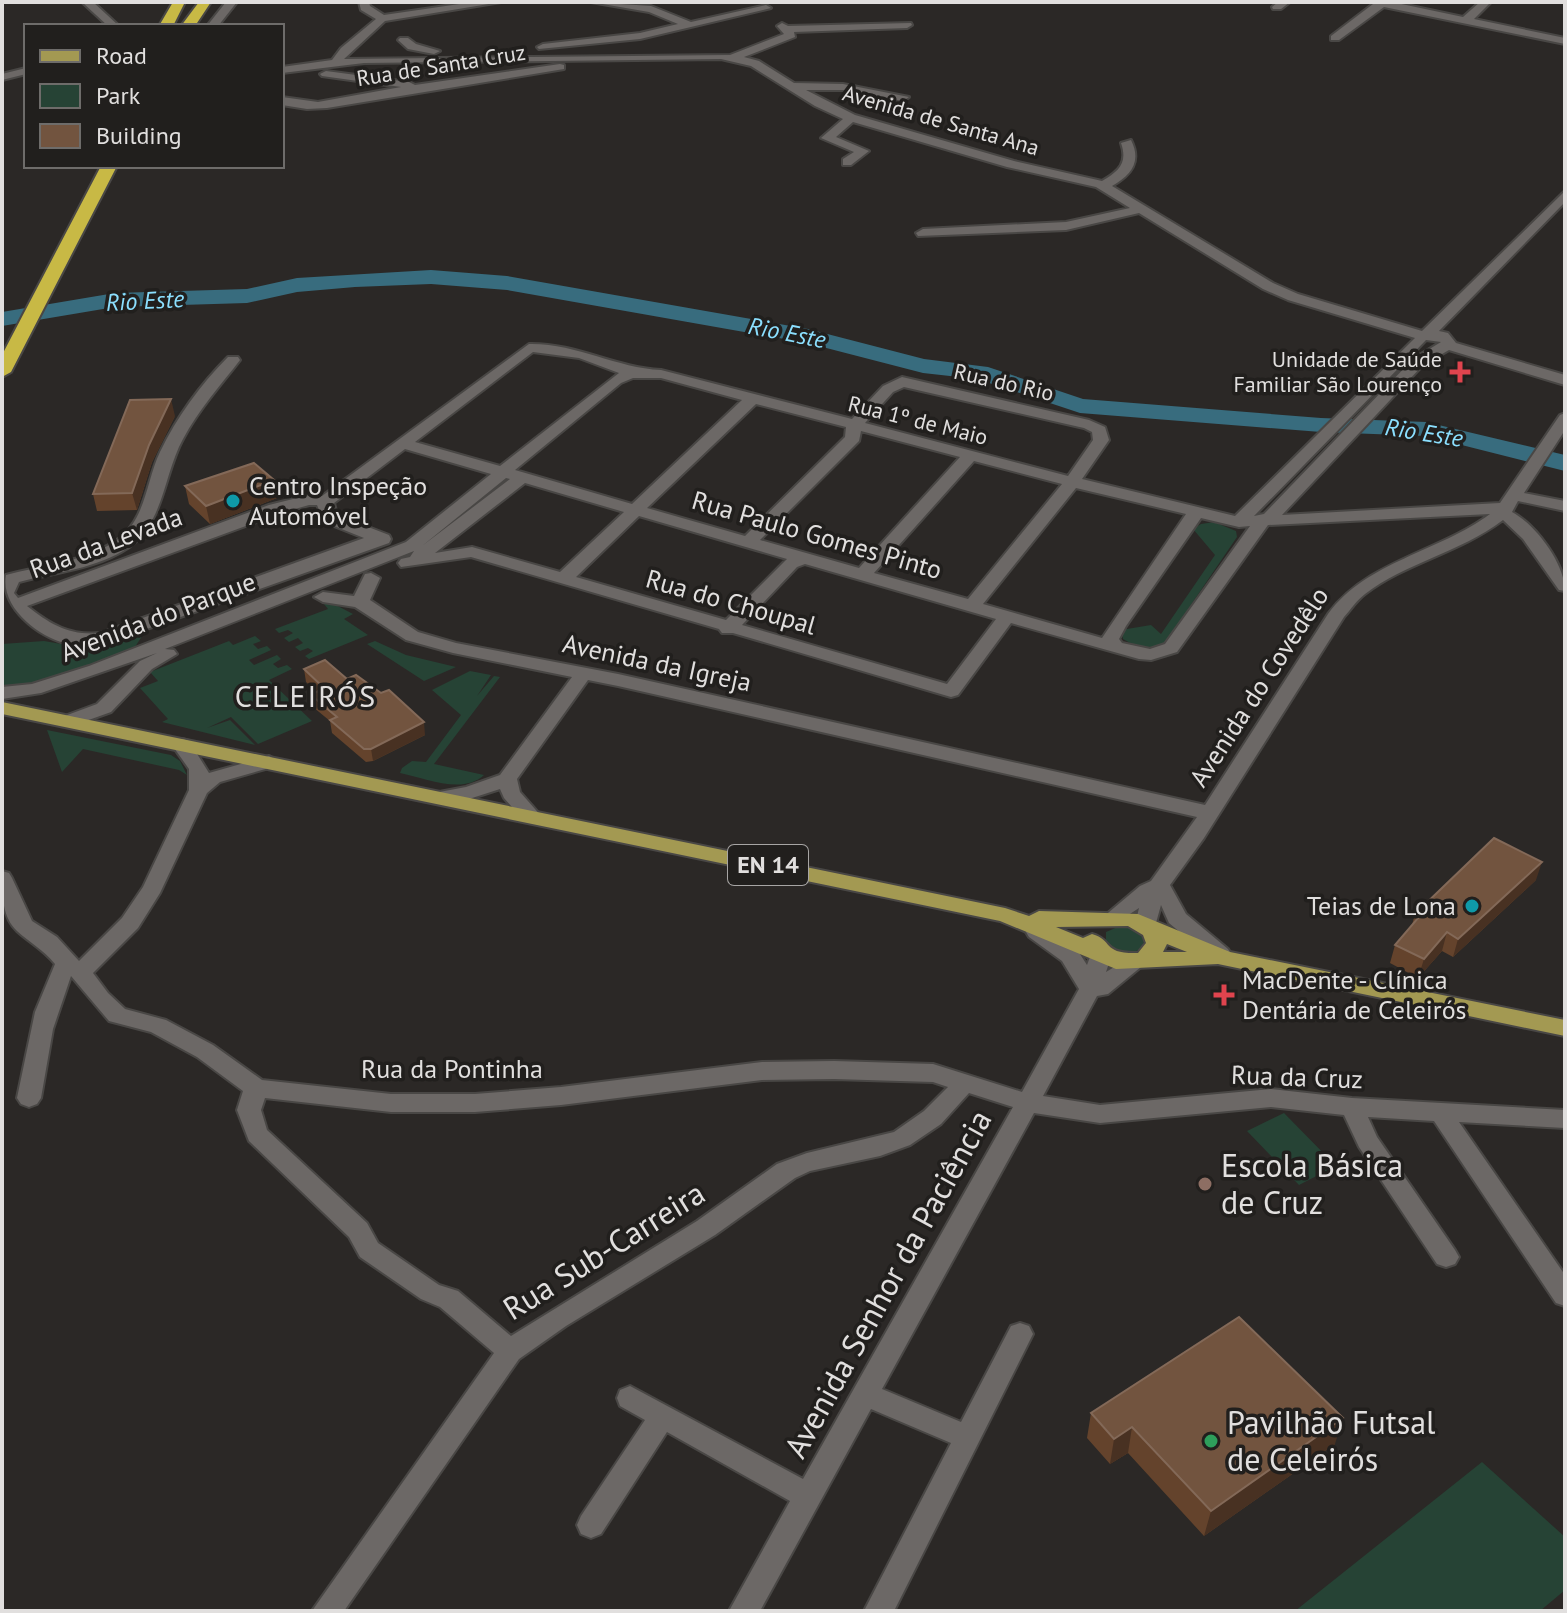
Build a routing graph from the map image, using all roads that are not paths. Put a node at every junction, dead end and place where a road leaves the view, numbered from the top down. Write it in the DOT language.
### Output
graph roads {
  1 [pos="87,2"];
  2 [pos="179,2"];
  3 [pos="188,2"];
  4 [pos="195,2"];
  5 [pos="205,2"];
  6 [pos="232,2"];
  7 [pos="364,2"];
  8 [pos="496,2"];
  9 [pos="596,2"];
  10 [pos="1381,2"];
  11 [pos="1486,2"];
  12 [pos="767,5"];
  13 [pos="382,18"];
  14 [pos="1466,20"];
  15 [pos="112,24"];
  16 [pos="167,24"];
  17 [pos="190,24"];
  18 [pos="214,24"];
  19 [pos="689,25"];
  20 [pos="907,25"];
  21 [pos="786,29"];
  22 [pos="1335,38"];
  23 [pos="404,40"];
  24 [pos="1565,41"];
  25 [pos="450,53"];
  26 [pos="734,57"];
  27 [pos="400,60"];
  28 [pos="608,60"];
  29 [pos="337,63"];
  30 [pos="304,68"];
  31 [pos="284,70"];
  32 [pos="24,72"];
  33 [pos="2,77"];
  34 [pos="793,86"];
  35 [pos="428,89"];
  36 [pos="903,97"];
  37 [pos="284,102"];
  38 [pos="851,118"];
  39 [pos="1127,143"];
  40 [pos="847,162"];
  41 [pos="92,168"];
  42 [pos="108,168"];
  43 [pos="1103,185"];
  44 [pos="1565,195"];
  45 [pos="1142,209"];
  46 [pos="1565,214"];
  47 [pos="923,233"];
  48 [pos="42,279"];
  49 [pos="2,339"];
  50 [pos="1434,340"];
  51 [pos="233,360"];
  52 [pos="2,372"];
  53 [pos="630,373"];
  54 [pos="1565,380"];
  55 [pos="751,400"];
  56 [pos="1565,418"];
  57 [pos="854,426"];
  58 [pos="402,443"];
  59 [pos="970,456"];
  60 [pos="514,474"];
  61 [pos="1072,482"];
  62 [pos="326,501"];
  63 [pos="1508,506"];
  64 [pos="1565,506"];
  65 [pos="634,509"];
  66 [pos="1447,509"];
  67 [pos="1195,514"];
  68 [pos="1267,519"];
  69 [pos="1239,522"];
  70 [pos="1475,534"];
  71 [pos="380,538"];
  72 [pos="749,542"];
  73 [pos="415,553"];
  74 [pos="805,558"];
  75 [pos="862,575"];
  76 [pos="371,578"];
  77 [pos="563,579"];
  78 [pos="1565,586"];
  79 [pos="331,588"];
  80 [pos="360,602"];
  81 [pos="14,605"];
  82 [pos="971,607"];
  83 [pos="164,616"];
  84 [pos="1006,617"];
  85 [pos="728,629"];
  86 [pos="1115,647"];
  87 [pos="138,654"];
  88 [pos="584,673"];
  89 [pos="2,693"];
  90 [pos="2,708"];
  91 [pos="69,721"];
  92 [pos="182,745"];
  93 [pos="269,762"];
  94 [pos="507,779"];
  95 [pos="199,790"];
  96 [pos="441,797"];
  97 [pos="1210,813"];
  98 [pos="532,817"];
  99 [pos="2,878"];
  100 [pos="1158,886"];
  101 [pos="1005,915"];
  102 [pos="1111,919"];
  103 [pos="1148,927"];
  104 [pos="1100,953"];
  105 [pos="1226,959"];
  106 [pos="1138,962"];
  107 [pos="73,968"];
  108 [pos="1090,989"];
  109 [pos="1565,1028"];
  110 [pos="965,1082"];
  111 [pos="256,1088"];
  112 [pos="29,1098"];
  113 [pos="1028,1103"];
  114 [pos="1352,1107"];
  115 [pos="1441,1112"];
  116 [pos="1565,1119"];
  117 [pos="1446,1257"];
  118 [pos="1565,1295"];
  119 [pos="1020,1334"];
  120 [pos="510,1351"];
  121 [pos="866,1394"];
  122 [pos="630,1398"];
  123 [pos="662,1416"];
  124 [pos="967,1437"];
  125 [pos="809,1497"];
  126 [pos="591,1525"];
  127 [pos="327,1611"];
  128 [pos="744,1611"];
  129 [pos="879,1611"];
  1 -- 15 [label="street"];
  2 -- 16 [label="highway"];
  3 -- 16 [label="highway"];
  4 -- 17 [label="highway"];
  5 -- 17 [label="highway"];
  6 -- 18 [label="street"];
  7 -- 13 [label="street"];
  8 -- 13 [label="street"];
  9 -- 19 [label="street"];
  10 -- 14 [label="street"];
  10 -- 22 [label="street"];
  11 -- 14 [label="street"];
  12 -- 19 [label="street"];
  12 -- 21 [label="street"];
  13 -- 29 [label="street"];
  14 -- 24 [label="street"];
  19 -- 25 [label="street"];
  20 -- 21 [label="street"];
  21 -- 26 [label="street"];
  23 -- 25 [label="street"];
  25 -- 27 [label="street"];
  26 -- 28 [label="street, Avenida de Santa Ana"];
  26 -- 34 [label="street, Avenida de Santa Ana"];
  27 -- 28 [label="street, Avenida de Santa Ana"];
  27 -- 29 [label="street, Avenida de Santa Ana"];
  28 -- 35 [label="street, Rua de Santa Cruz"];
  29 -- 30 [label="street, Avenida de Santa Ana"];
  30 -- 31 [label="street, Avenida de Santa Ana"];
  30 -- 35 [label="street"];
  32 -- 33 [label="street"];
  34 -- 36 [label="street"];
  34 -- 38 [label="street, Avenida de Santa Ana"];
  35 -- 37 [label="street, Rua de Santa Cruz"];
  38 -- 40 [label="street"];
  38 -- 43 [label="street, Avenida de Santa Ana"];
  39 -- 43 [label="street"];
  41 -- 48 [label="highway"];
  42 -- 48 [label="highway"];
  43 -- 45 [label="street, Avenida de Santa Ana"];
  44 -- 50 [label="street"];
  45 -- 47 [label="street"];
  45 -- 50 [label="street, Avenida de Santa Ana"];
  46 -- 50 [label="street"];
  48 -- 49 [label="highway"];
  48 -- 52 [label="highway"];
  50 -- 54 [label="street, Avenida de Santa Ana"];
  50 -- 68 [label="street, Rua Paulo Gomes Pinto"];
  50 -- 69 [label="street"];
  51 -- 81 [label="street"];
  53 -- 55 [label="street, Rua 1º de Maio"];
  53 -- 58 [label="street"];
  53 -- 60 [label="street, Avenida do Parque"];
  55 -- 57 [label="street, Rua 1º de Maio"];
  55 -- 65 [label="street"];
  56 -- 63 [label="street, Avenida do Covedêlo"];
  57 -- 59 [label="street, Rua 1º de Maio"];
  57 -- 61 [label="street, Rua do Rio"];
  57 -- 72 [label="street"];
  58 -- 60 [label="street"];
  58 -- 62 [label="street"];
  59 -- 61 [label="street, Rua 1º de Maio"];
  59 -- 75 [label="street"];
  60 -- 65 [label="street, Rua Paulo Gomes Pinto"];
  60 -- 73 [label="street, Avenida do Parque"];
  61 -- 67 [label="street, Rua 1º de Maio"];
  61 -- 82 [label="street"];
  62 -- 71 [label="street"];
  62 -- 81 [label="street, Rua da Levada"];
  63 -- 64 [label="street, Rua 1º de Maio"];
  63 -- 66 [label="street, Rua 1º de Maio"];
  63 -- 70 [label="street, Avenida do Covedêlo"];
  63 -- 78 [label="street"];
  65 -- 72 [label="street, Rua Paulo Gomes Pinto"];
  65 -- 77 [label="street"];
  66 -- 68 [label="street, Rua 1º de Maio"];
  66 -- 70 [label="street"];
  67 -- 69 [label="street, Rua 1º de Maio"];
  67 -- 86 [label="street"];
  68 -- 69 [label="street, Rua 1º de Maio"];
  68 -- 86 [label="street, Rua Paulo Gomes Pinto"];
  70 -- 97 [label="street, Avenida do Covedêlo"];
  71 -- 73 [label="street"];
  71 -- 83 [label="street, Rua da Levada"];
  72 -- 74 [label="street, Rua Paulo Gomes Pinto"];
  73 -- 76 [label="street, Avenida do Parque"];
  73 -- 77 [label="street, Rua do Choupal"];
  73 -- 79 [label="street, Avenida do Parque"];
  74 -- 75 [label="street, Rua Paulo Gomes Pinto"];
  74 -- 85 [label="street"];
  75 -- 82 [label="street, Rua Paulo Gomes Pinto"];
  76 -- 79 [label="street, Avenida do Parque"];
  76 -- 80 [label="street"];
  77 -- 85 [label="street, Rua do Choupal"];
  79 -- 80 [label="street, Avenida da Igreja"];
  79 -- 87 [label="street, Avenida do Parque"];
  79 -- 91 [label="street, Avenida do Parque"];
  80 -- 88 [label="street, Avenida da Igreja"];
  81 -- 83 [label="street, Rua da Levada"];
  82 -- 84 [label="street, Rua Paulo Gomes Pinto"];
  83 -- 87 [label="street"];
  84 -- 85 [label="street, Rua do Choupal"];
  84 -- 86 [label="street, Rua Paulo Gomes Pinto"];
  87 -- 89 [label="street, Avenida do Parque"];
  88 -- 94 [label="street"];
  88 -- 97 [label="street, Avenida da Igreja"];
  90 -- 91 [label="main road, EN 14"];
  91 -- 92 [label="main road, EN 14"];
  92 -- 93 [label="main road, EN 14"];
  92 -- 95 [label="street"];
  93 -- 95 [label="street"];
  93 -- 96 [label="main road, EN 14"];
  94 -- 96 [label="street"];
  94 -- 98 [label="street"];
  95 -- 107 [label="street"];
  96 -- 98 [label="main road, EN 14"];
  97 -- 100 [label="street, Avenida do Covedêlo"];
  98 -- 101 [label="main road, EN 14"];
  99 -- 107 [label="street, Rua da Pontinha"];
  100 -- 102 [label="street"];
  100 -- 103 [label="street"];
  100 -- 105 [label="street"];
  101 -- 102 [label="main road, EN 14"];
  101 -- 104 [label="main road, EN 14"];
  101 -- 108 [label="street"];
  102 -- 103 [label="main road, EN 14"];
  102 -- 104 [label="main road"];
  103 -- 105 [label="main road, EN 14"];
  103 -- 106 [label="main road"];
  104 -- 106 [label="main road, EN 14"];
  104 -- 108 [label="street, Avenida Senhor da Paciência"];
  105 -- 106 [label="main road, EN 14"];
  105 -- 109 [label="main road, EN 14"];
  106 -- 108 [label="street"];
  107 -- 111 [label="street, Rua da Pontinha"];
  107 -- 112 [label="street"];
  108 -- 113 [label="street, Avenida Senhor da Paciência"];
  110 -- 111 [label="street, Rua da Pontinha"];
  110 -- 113 [label="street, Rua da Pontinha"];
  110 -- 120 [label="street, Rua Sub-Carreira"];
  111 -- 120 [label="street"];
  113 -- 114 [label="street, Rua da Cruz"];
  113 -- 121 [label="street, Avenida Senhor da Paciência"];
  114 -- 115 [label="street, Rua da Cruz"];
  114 -- 117 [label="street"];
  115 -- 116 [label="street, Rua da Cruz"];
  115 -- 118 [label="street"];
  119 -- 124 [label="street"];
  120 -- 127 [label="street, Rua Sub-Carreira"];
  121 -- 124 [label="street"];
  121 -- 125 [label="street, Avenida Senhor da Paciência"];
  122 -- 123 [label="street"];
  123 -- 125 [label="street"];
  123 -- 126 [label="street"];
  124 -- 129 [label="street"];
  125 -- 128 [label="street, Avenida Senhor da Paciência"];
}
